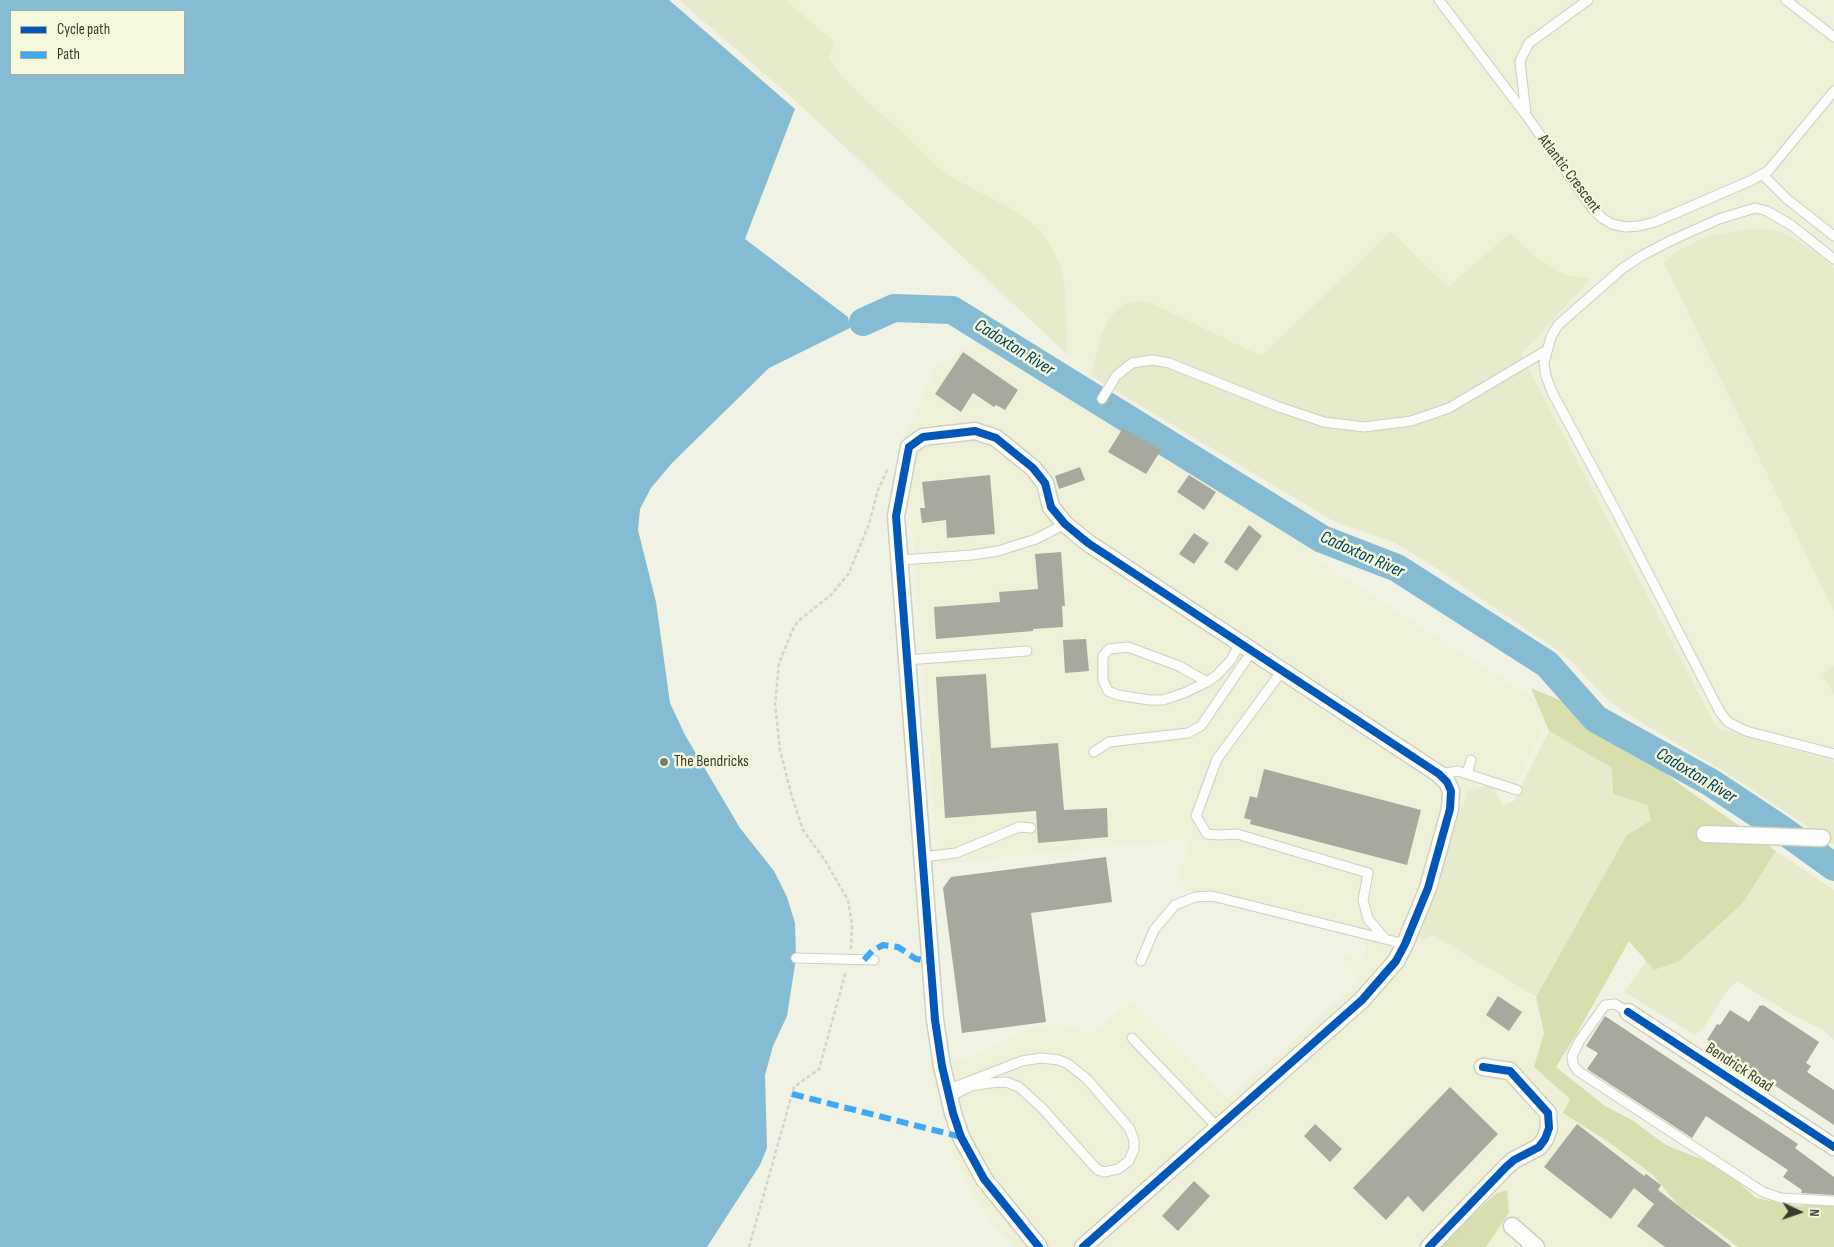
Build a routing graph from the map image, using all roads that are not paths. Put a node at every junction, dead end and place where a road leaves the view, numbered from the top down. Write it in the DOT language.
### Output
graph roads {
  1 [pos="1439,0"];
  2 [pos="1588,0"];
  3 [pos="1786,0"];
  4 [pos="1834,36"];
  5 [pos="1834,91"];
  6 [pos="1526,115"];
  7 [pos="1762,174"];
  8 [pos="1834,236"];
  9 [pos="1834,259"];
  10 [pos="1546,350"];
  11 [pos="1102,399"];
  12 [pos="1065,524"];
  13 [pos="900,560"];
  14 [pos="1246,647"];
  15 [pos="1027,651"];
  16 [pos="907,660"];
  17 [pos="1282,671"];
  18 [pos="1207,682"];
  19 [pos="1094,752"];
  20 [pos="1834,754"];
  21 [pos="1471,760"];
  22 [pos="1439,774"];
  23 [pos="1467,774"];
  24 [pos="1517,790"];
  25 [pos="1031,828"];
  26 [pos="1705,834"];
  27 [pos="1822,838"];
  28 [pos="922,857"];
  29 [pos="1385,939"];
  30 [pos="1405,944"];
  31 [pos="796,958"];
  32 [pos="874,960"];
  33 [pos="1141,960"];
  34 [pos="1628,1012"];
  35 [pos="1132,1038"];
  36 [pos="1483,1067"];
  37 [pos="948,1093"];
  38 [pos="1218,1128"];
  39 [pos="1834,1147"];
  40 [pos="1834,1201"];
  41 [pos="1512,1226"];
  42 [pos="1039,1247"];
  43 [pos="1083,1247"];
  44 [pos="1429,1247"];
  45 [pos="1536,1247"];
  1 -- 6 [label="lane, Atlantic Crescent"];
  2 -- 6 [label="lane"];
  3 -- 4 [label="lane"];
  5 -- 7 [label="lane, Atlantic Crescent"];
  6 -- 7 [label="lane, Atlantic Crescent"];
  7 -- 8 [label="lane"];
  9 -- 10 [label="lane"];
  10 -- 11 [label="lane"];
  10 -- 20 [label="lane"];
  12 -- 13 [label="lane"];
  12 -- 13 [label="street"];
  12 -- 14 [label="street"];
  13 -- 16 [label="street"];
  14 -- 17 [label="street"];
  14 -- 18 [label="lane"];
  14 -- 19 [label="lane"];
  15 -- 16 [label="lane"];
  16 -- 28 [label="street"];
  17 -- 22 [label="street"];
  17 -- 29 [label="lane"];
  18 -- 18 [label="lane"];
  21 -- 23 [label="lane"];
  22 -- 23 [label="lane"];
  22 -- 30 [label="street"];
  23 -- 24 [label="lane"];
  25 -- 28 [label="lane"];
  26 -- 27 [label="street"];
  28 -- 37 [label="street"];
  29 -- 30 [label="lane"];
  29 -- 33 [label="lane"];
  30 -- 38 [label="street"];
  31 -- 32 [label="lane"];
  34 -- 39 [label="street, Bendrick Road"];
  34 -- 40 [label="lane"];
  35 -- 38 [label="lane"];
  36 -- 44 [label="street"];
  37 -- 37 [label="lane"];
  37 -- 42 [label="street"];
  38 -- 43 [label="street"];
  41 -- 45 [label="street"];
}
